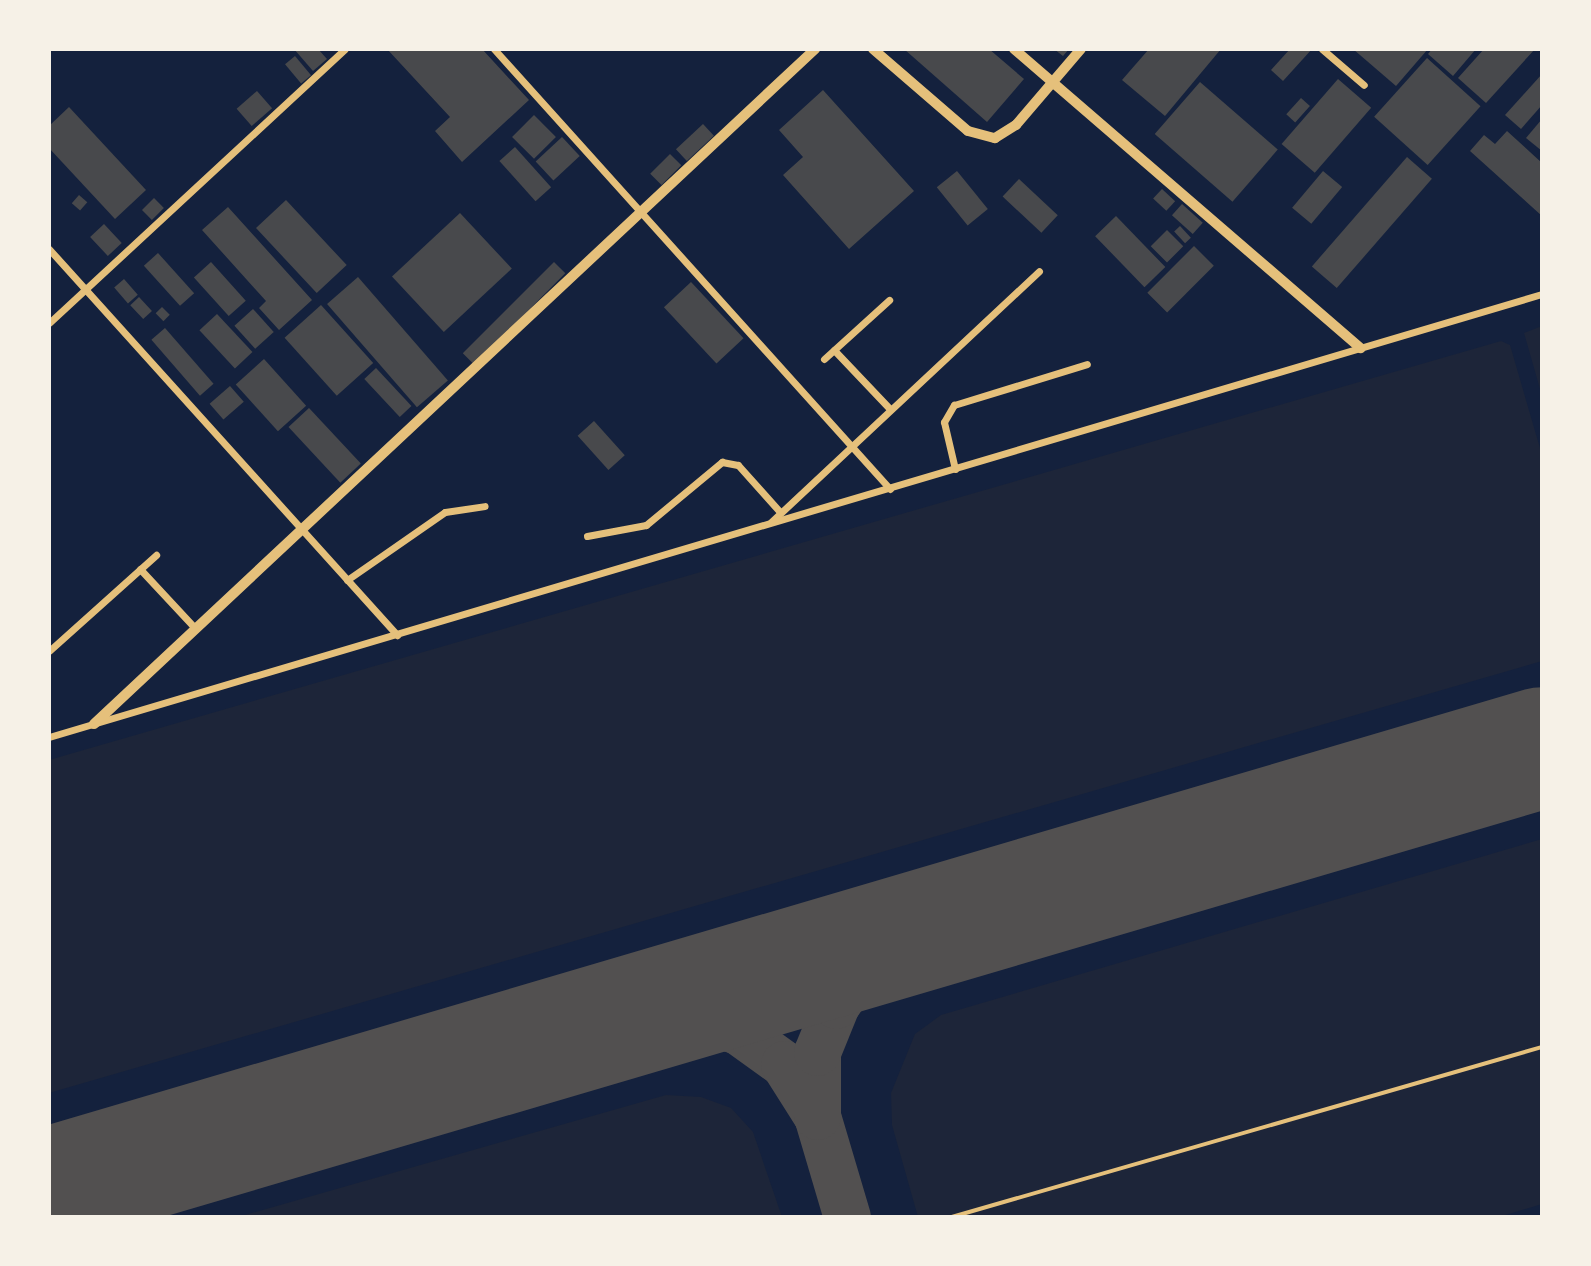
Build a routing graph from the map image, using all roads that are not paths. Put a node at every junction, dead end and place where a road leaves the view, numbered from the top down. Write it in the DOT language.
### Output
graph roads {
  1 [pos="345,49"];
  2 [pos="494,49"];
  3 [pos="815,49"];
  4 [pos="873,49"];
  5 [pos="1014,49"];
  6 [pos="1081,49"];
  7 [pos="1322,49"];
  8 [pos="1052,84"];
  9 [pos="1364,85"];
  10 [pos="640,209"];
  11 [pos="49,249"];
  12 [pos="1039,271"];
  13 [pos="85,289"];
  14 [pos="1542,294"];
  15 [pos="889,300"];
  16 [pos="49,323"];
  17 [pos="1361,348"];
  18 [pos="834,351"];
  19 [pos="824,359"];
  20 [pos="1087,364"];
  21 [pos="890,409"];
  22 [pos="849,447"];
  23 [pos="955,469"];
  24 [pos="890,489"];
  25 [pos="485,506"];
  26 [pos="780,512"];
  27 [pos="770,523"];
  28 [pos="300,528"];
  29 [pos="587,536"];
  30 [pos="156,555"];
  31 [pos="140,569"];
  32 [pos="347,580"];
  33 [pos="194,627"];
  34 [pos="397,635"];
  35 [pos="49,651"];
  36 [pos="94,724"];
  37 [pos="49,737"];
  38 [pos="1542,1047"];
  39 [pos="952,1217"];
  1 -- 13 [label="street"];
  2 -- 10 [label="street"];
  3 -- 10 [label="street"];
  4 -- 8 [label="street"];
  5 -- 8 [label="street"];
  6 -- 8 [label="street"];
  7 -- 9 [label="street"];
  8 -- 17 [label="street"];
  10 -- 22 [label="street"];
  10 -- 28 [label="street"];
  11 -- 13 [label="street"];
  12 -- 21 [label="street"];
  13 -- 16 [label="street"];
  13 -- 28 [label="street"];
  14 -- 17 [label="street"];
  15 -- 18 [label="street"];
  17 -- 23 [label="street"];
  18 -- 19 [label="street"];
  18 -- 21 [label="street"];
  20 -- 23 [label="street"];
  21 -- 22 [label="street"];
  22 -- 24 [label="street"];
  22 -- 26 [label="street"];
  23 -- 24 [label="street"];
  24 -- 27 [label="street"];
  25 -- 32 [label="street"];
  26 -- 27 [label="street"];
  26 -- 29 [label="street"];
  27 -- 34 [label="street"];
  28 -- 32 [label="street"];
  28 -- 33 [label="street"];
  30 -- 31 [label="street"];
  31 -- 33 [label="street"];
  31 -- 35 [label="street"];
  32 -- 34 [label="street"];
  33 -- 36 [label="street"];
  34 -- 36 [label="street"];
  36 -- 37 [label="street"];
  38 -- 39 [label="lane"];
}
